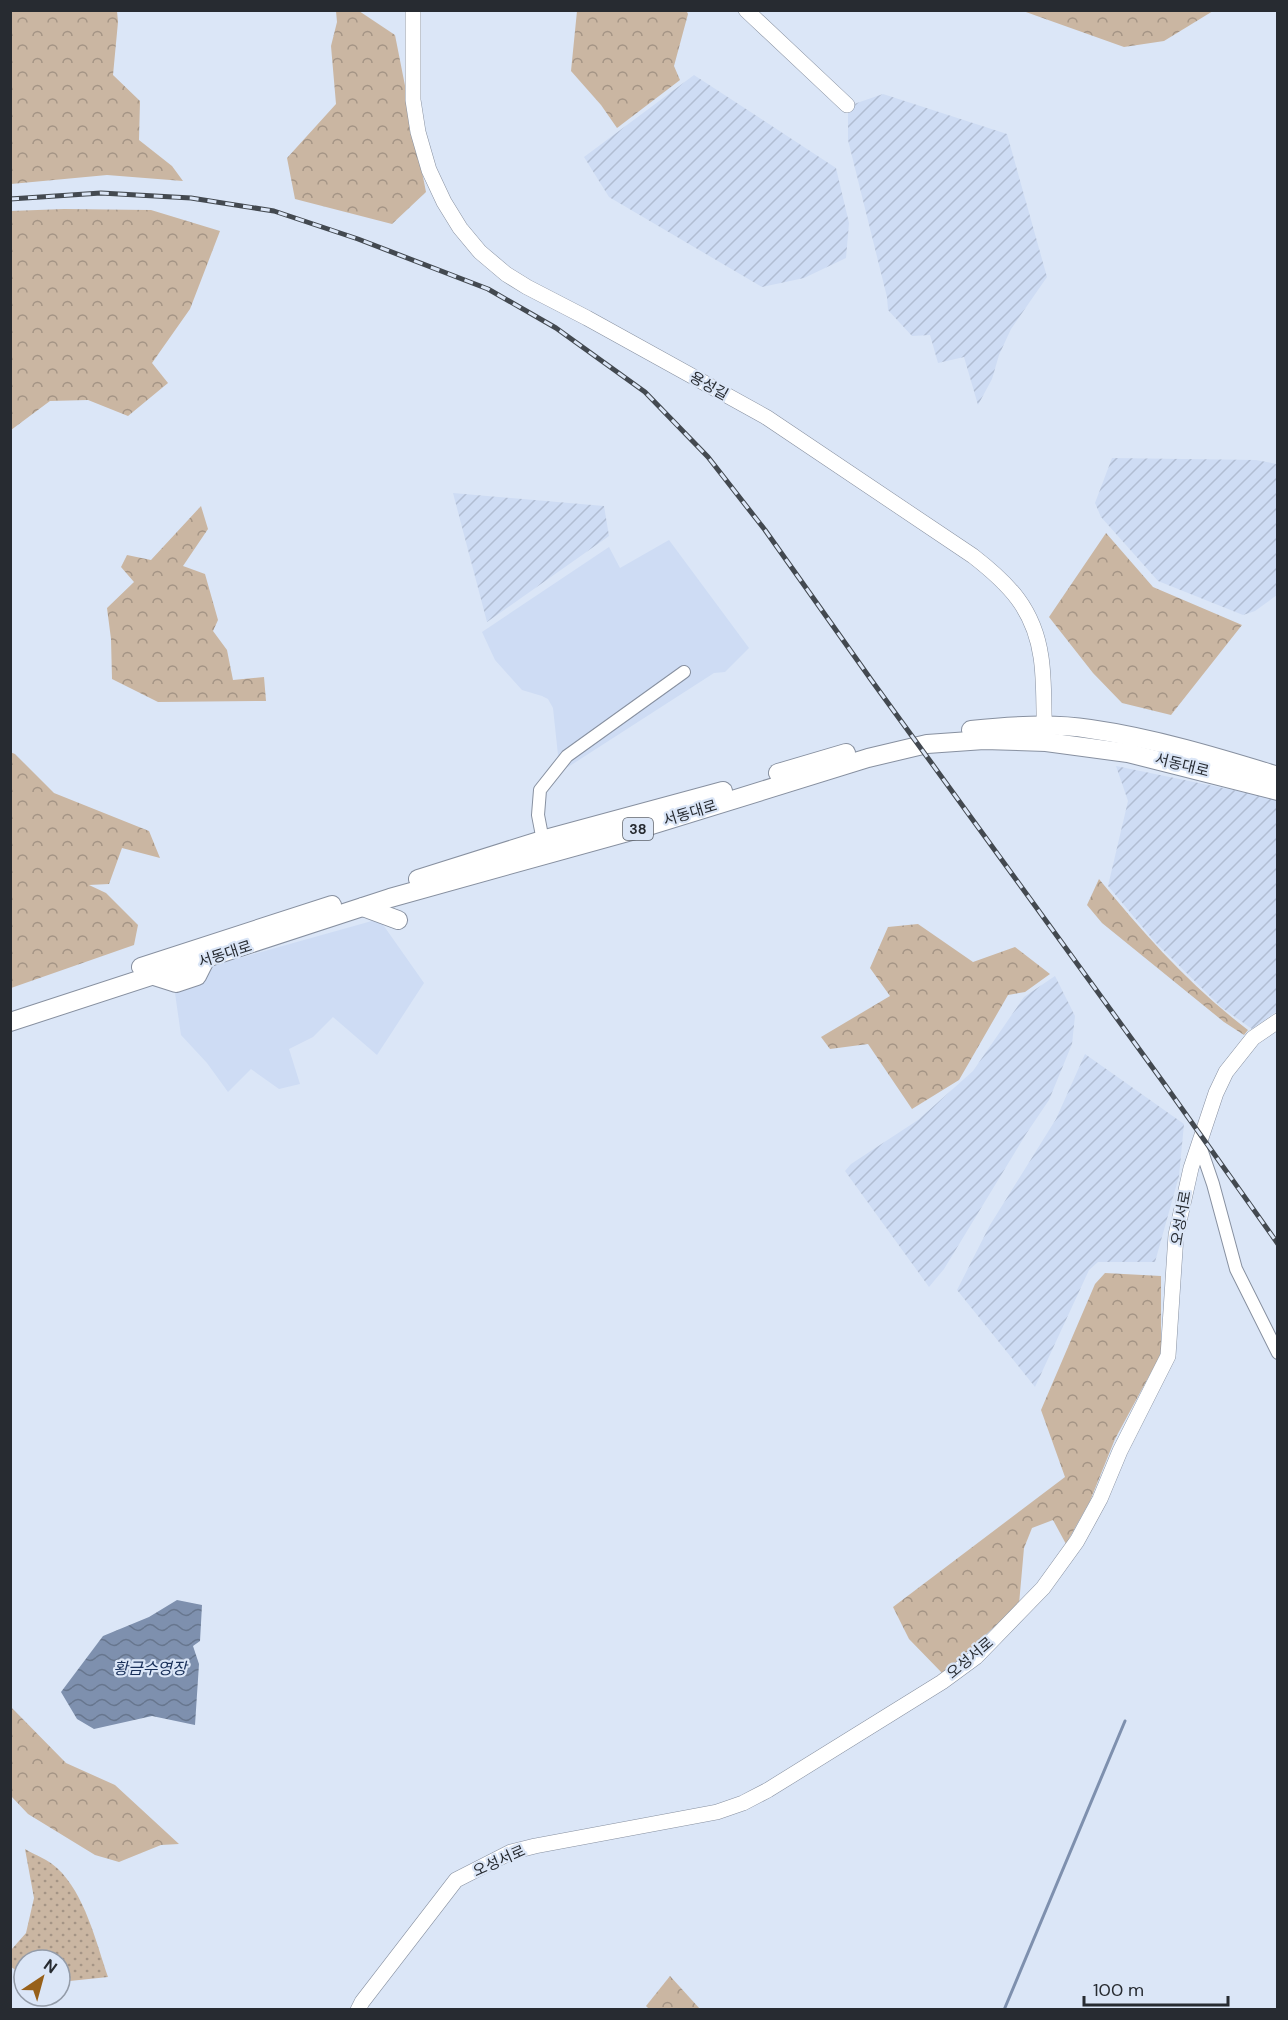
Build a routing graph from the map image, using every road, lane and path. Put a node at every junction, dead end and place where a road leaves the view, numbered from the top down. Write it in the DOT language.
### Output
graph roads {
  1 [pos="413,10"];
  2 [pos="746,10"];
  3 [pos="847,105"];
  4 [pos="684,672"];
  5 [pos="1045,734"];
  6 [pos="1278,776"];
  7 [pos="1278,791"];
  8 [pos="545,848"];
  9 [pos="363,908"];
  10 [pos="398,920"];
  11 [pos="10,1010"];
  12 [pos="1278,1021"];
  13 [pos="10,1022"];
  14 [pos="1199,1143"];
  15 [pos="1278,1353"];
  16 [pos="358,2010"];
  1 -- 5 [label="street, 용성길"];
  2 -- 3 [label="street"];
  4 -- 8 [label="street"];
  5 -- 6 [label="main road, 서동대로 / 38"];
  5 -- 7 [label="main road, 서동대로 / 38"];
  5 -- 8 [label="main road, 서동대로 / 38"];
  8 -- 9 [label="main road, 서동대로 / 38"];
  8 -- 11 [label="main road, 서동대로 / 38"];
  9 -- 10 [label="main road"];
  9 -- 13 [label="main road, 서동대로 / 38"];
  12 -- 14 [label="street, 오성서로"];
  14 -- 15 [label="street"];
  14 -- 16 [label="street, 오성서로"];
}
